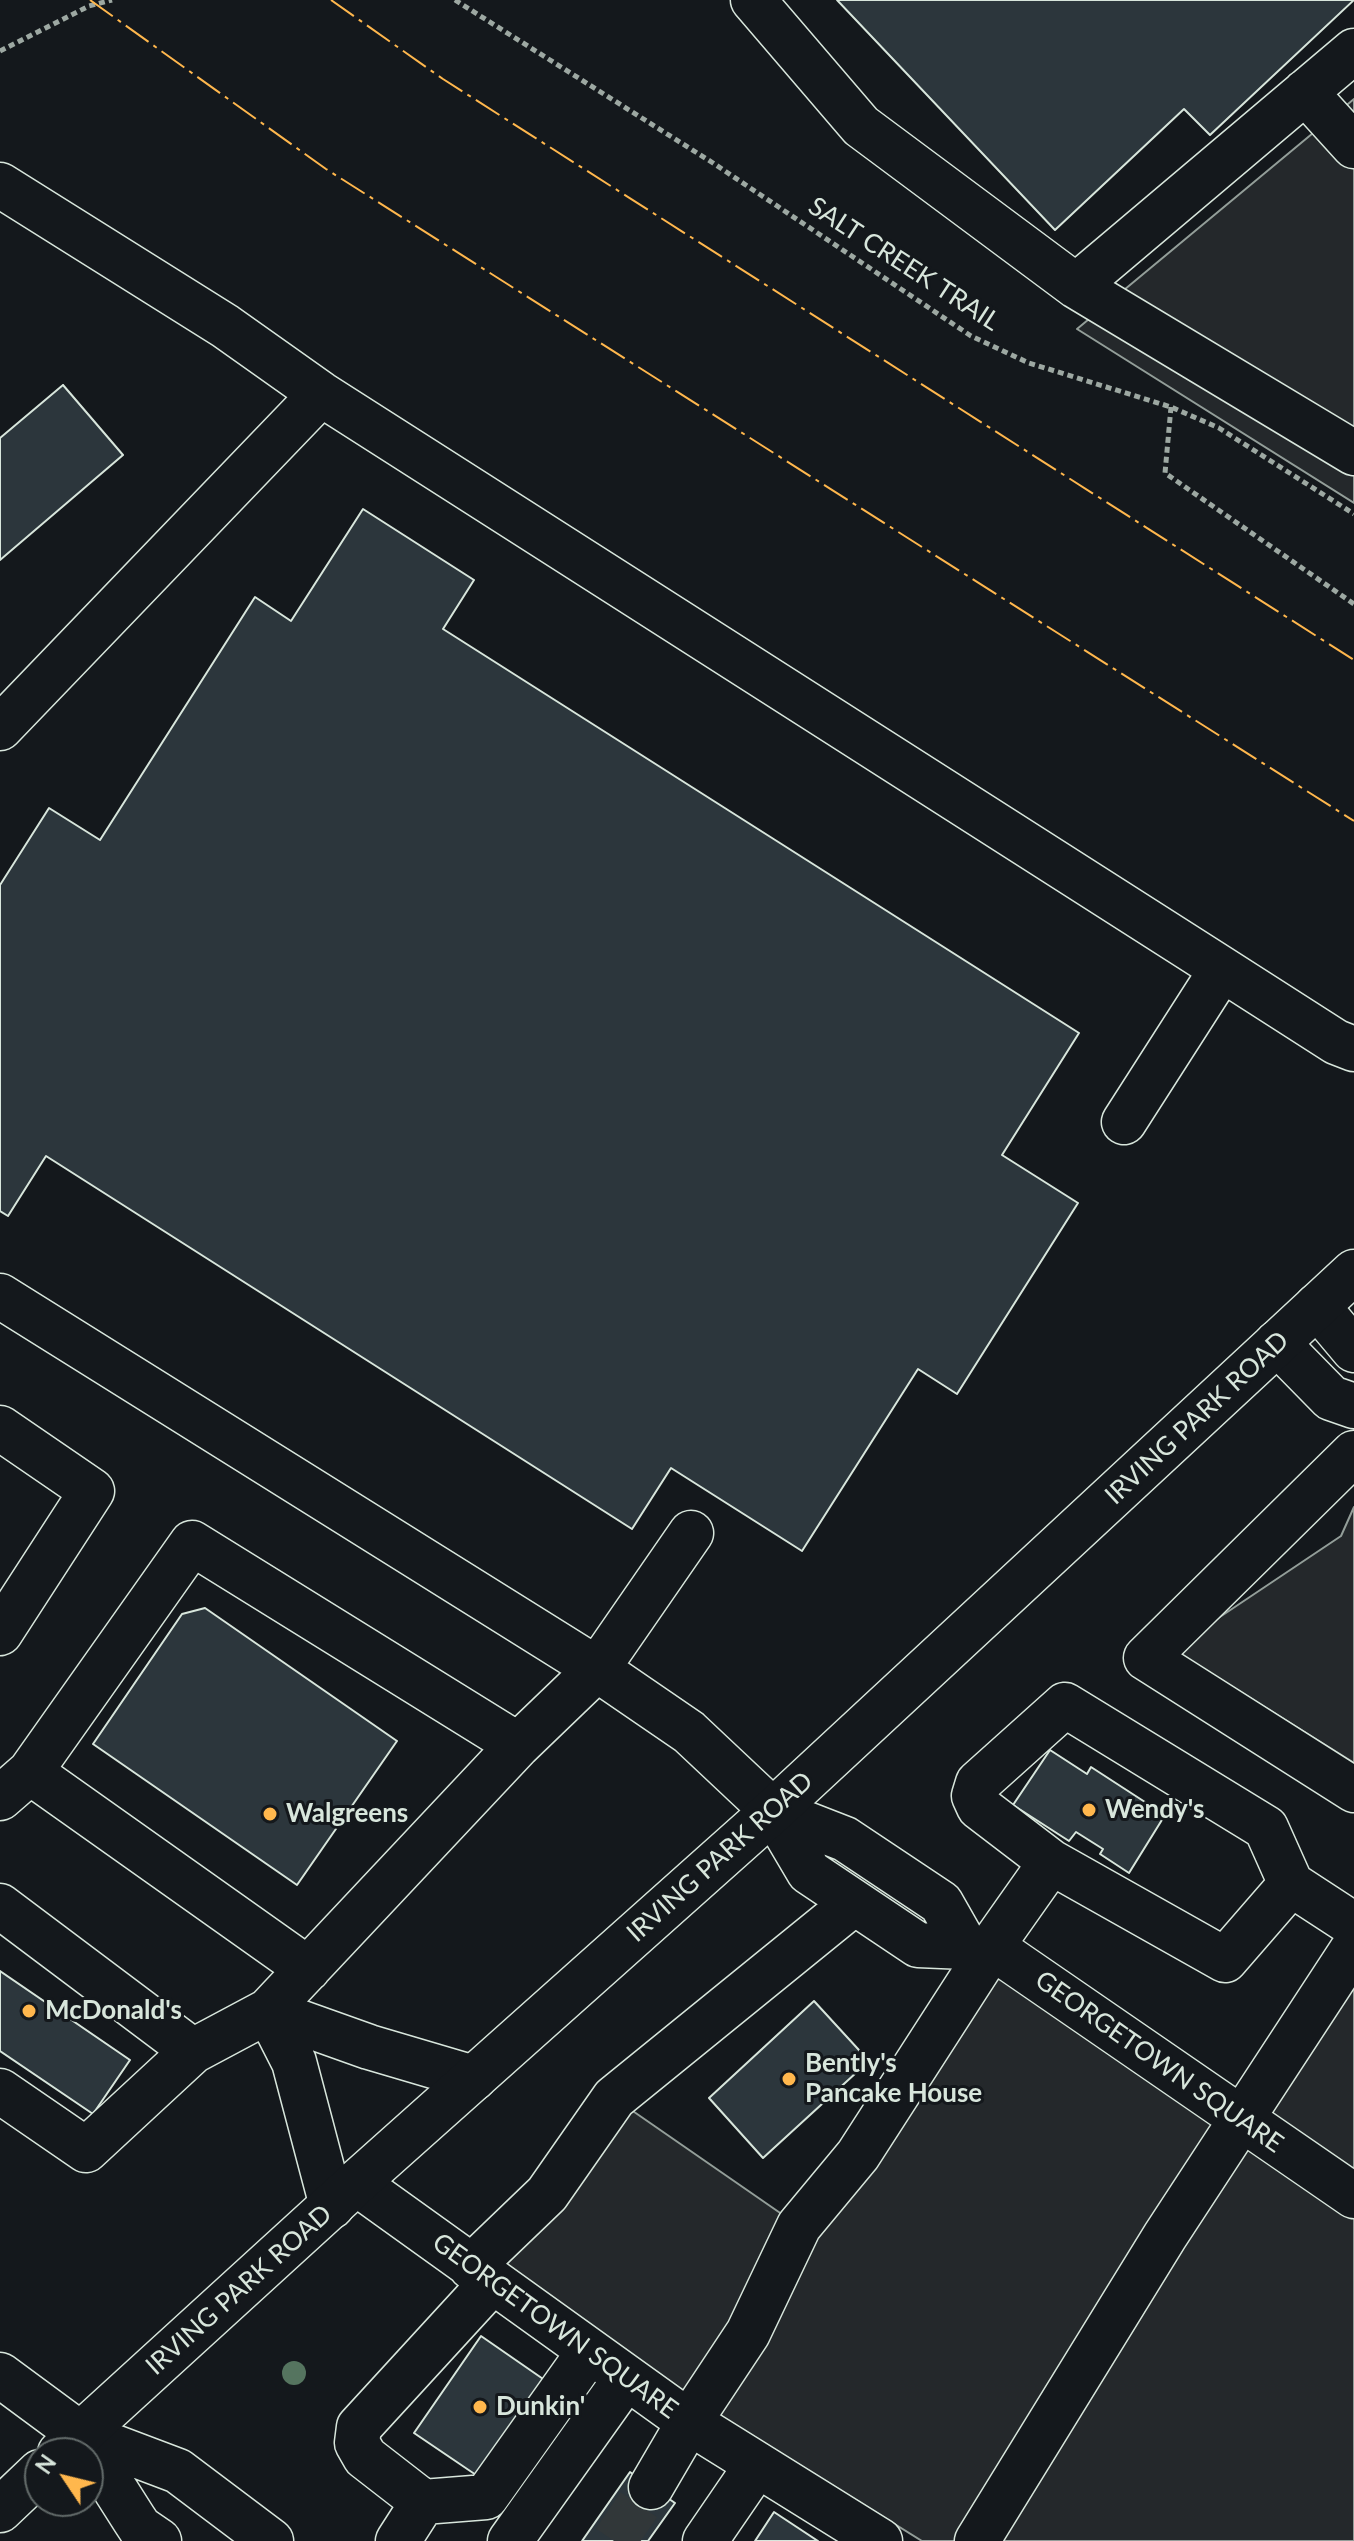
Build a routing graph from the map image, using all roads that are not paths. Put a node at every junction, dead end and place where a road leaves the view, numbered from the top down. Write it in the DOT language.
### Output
graph roads {
  1 [pos="753,0"];
  2 [pos="1354,51"];
  3 [pos="1305,92"];
  4 [pos="1354,146"];
  5 [pos="0,185"];
  6 [pos="1076,286"];
  7 [pos="321,394"];
  8 [pos="1354,453"];
  9 [pos="0,728"];
  10 [pos="1222,969"];
  11 [pos="1348,1057"];
  12 [pos="1124,1122"];
  13 [pos="1354,1272"];
  14 [pos="0,1296"];
  15 [pos="1317,1306"];
  16 [pos="1277,1343"];
  17 [pos="1354,1350"];
  18 [pos="1354,1406"];
  19 [pos="0,1428"];
  20 [pos="1354,1453"];
  21 [pos="691,1533"];
  22 [pos="0,1633"];
  23 [pos="597,1669"];
  24 [pos="518,1745"];
  25 [pos="15,1785"];
  26 [pos="1354,1790"];
  27 [pos="773,1811"];
  28 [pos="1051,1862"];
  29 [pos="1291,1884"];
  30 [pos="854,1903"];
  31 [pos="1,1908"];
  32 [pos="1354,1925"];
  33 [pos="1354,1947"];
  34 [pos="981,1950"];
  35 [pos="308,1969"];
  36 [pos="268,2011"];
  37 [pos="193,2051"];
  38 [pos="474,2078"];
  39 [pos="0,2091"];
  40 [pos="1240,2118"];
  41 [pos="344,2194"];
  42 [pos="1354,2196"];
  43 [pos="482,2274"];
  44 [pos="589,2352"];
  45 [pos="0,2375"];
  46 [pos="626,2378"];
  47 [pos="689,2422"];
  48 [pos="63,2437"];
  49 [pos="78,2437"];
  50 [pos="104,2452"];
  51 [pos="757,2465"];
  52 [pos="104,2484"];
  53 [pos="24,2487"];
  54 [pos="651,2487"];
  55 [pos="423,2502"];
  56 [pos="0,2510"];
  57 [pos="159,2541"];
  58 [pos="271,2541"];
  59 [pos="398,2541"];
  60 [pos="510,2541"];
  61 [pos="705,2541"];
  62 [pos="880,2541"];
  63 [pos="977,2541"];
  1 -- 6 [label="main road"];
  2 -- 3 [label="main road"];
  3 -- 4 [label="main road"];
  3 -- 6 [label="main road"];
  5 -- 7 [label="main road"];
  6 -- 8 [label="main road"];
  7 -- 9 [label="main road"];
  7 -- 10 [label="main road"];
  10 -- 11 [label="main road"];
  10 -- 12 [label="main road"];
  13 -- 15 [label="main road, IRVING PARK ROAD"];
  14 -- 23 [label="main road"];
  15 -- 16 [label="main road, IRVING PARK ROAD"];
  15 -- 17 [label="main road"];
  16 -- 18 [label="main road"];
  16 -- 27 [label="main road, IRVING PARK ROAD"];
  19 -- 22 [label="main road"];
  20 -- 26 [label="main road"];
  21 -- 23 [label="main road"];
  23 -- 24 [label="main road"];
  23 -- 27 [label="main road"];
  24 -- 25 [label="main road"];
  24 -- 35 [label="main road"];
  25 -- 35 [label="main road"];
  27 -- 30 [label="main road"];
  27 -- 34 [label="main road, GEORGETOWN SQUARE"];
  27 -- 38 [label="main road, IRVING PARK ROAD"];
  28 -- 29 [label="main road"];
  28 -- 29 [label="main road"];
  28 -- 34 [label="main road"];
  29 -- 32 [label="main road"];
  30 -- 34 [label="main road"];
  30 -- 43 [label="main road"];
  31 -- 37 [label="main road"];
  33 -- 40 [label="main road"];
  34 -- 40 [label="main road, GEORGETOWN SQUARE"];
  34 -- 47 [label="main road"];
  35 -- 36 [label="main road"];
  36 -- 37 [label="main road"];
  36 -- 38 [label="main road"];
  36 -- 41 [label="main road"];
  37 -- 39 [label="main road"];
  38 -- 41 [label="main road, IRVING PARK ROAD"];
  40 -- 42 [label="main road, GEORGETOWN SQUARE"];
  40 -- 63 [label="main road"];
  41 -- 43 [label="main road, GEORGETOWN SQUARE"];
  41 -- 49 [label="main road, IRVING PARK ROAD"];
  43 -- 44 [label="main road, GEORGETOWN SQUARE"];
  43 -- 55 [label="main road"];
  44 -- 46 [label="main road, GEORGETOWN SQUARE"];
  44 -- 55 [label="main road"];
  45 -- 48 [label="main road"];
  46 -- 47 [label="main road, GEORGETOWN SQUARE"];
  46 -- 60 [label="main road"];
  47 -- 51 [label="main road, GEORGETOWN SQUARE"];
  47 -- 54 [label="main road"];
  50 -- 58 [label="main road"];
  51 -- 61 [label="main road"];
  51 -- 62 [label="main road, GEORGETOWN SQUARE"];
  52 -- 57 [label="main road"];
  53 -- 56 [label="main road"];
  55 -- 59 [label="main road"];
}
